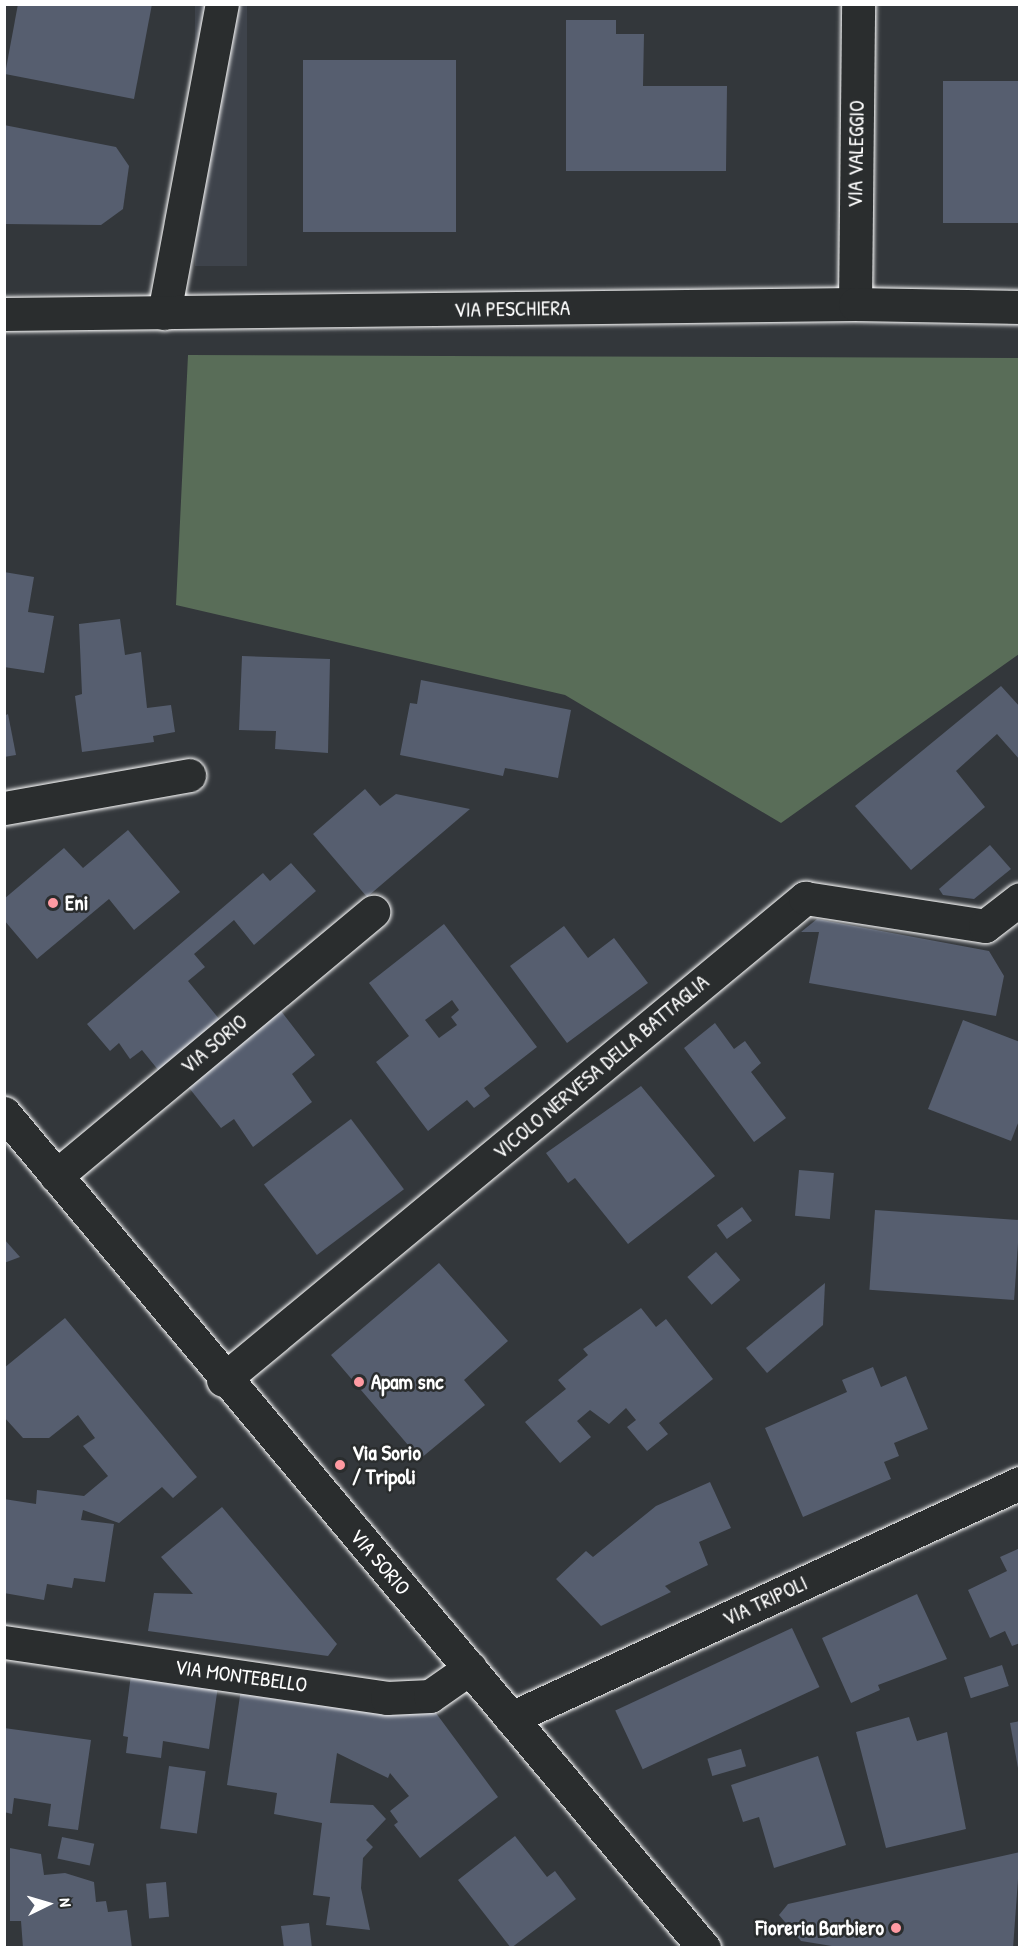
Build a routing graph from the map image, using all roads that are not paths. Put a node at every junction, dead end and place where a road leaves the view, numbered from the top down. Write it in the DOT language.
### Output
graph roads {
  1 [pos="222,4"];
  2 [pos="858,4"];
  3 [pos="855,304"];
  4 [pos="1020,307"];
  5 [pos="164,313"];
  6 [pos="4,314"];
  7 [pos="189,775"];
  8 [pos="4,808"];
  9 [pos="1020,899"];
  10 [pos="373,912"];
  11 [pos="4,1113"];
  12 [pos="56,1176"];
  13 [pos="223,1380"];
  14 [pos="1020,1484"];
  15 [pos="4,1642"];
  16 [pos="470,1668"];
  17 [pos="511,1718"];
  18 [pos="704,1947"];
  1 -- 5 [label="street"];
  2 -- 3 [label="street, VIA VALEGGIO"];
  3 -- 4 [label="street, VIA PESCHIERA"];
  3 -- 5 [label="street, VIA PESCHIERA"];
  5 -- 6 [label="street, VIA PESCHIERA"];
  7 -- 8 [label="street"];
  9 -- 13 [label="street, VICOLO NERVESA DELLA BATTAGLIA"];
  10 -- 12 [label="street, VIA SORIO"];
  11 -- 12 [label="street, VIA SORIO"];
  12 -- 13 [label="street, VIA SORIO"];
  13 -- 16 [label="street, VIA SORIO"];
  14 -- 17 [label="street, VIA TRIPOLI"];
  15 -- 16 [label="street, VIA MONTEBELLO"];
  16 -- 17 [label="street, VIA SORIO"];
  17 -- 18 [label="street, VIA SORIO"];
}
